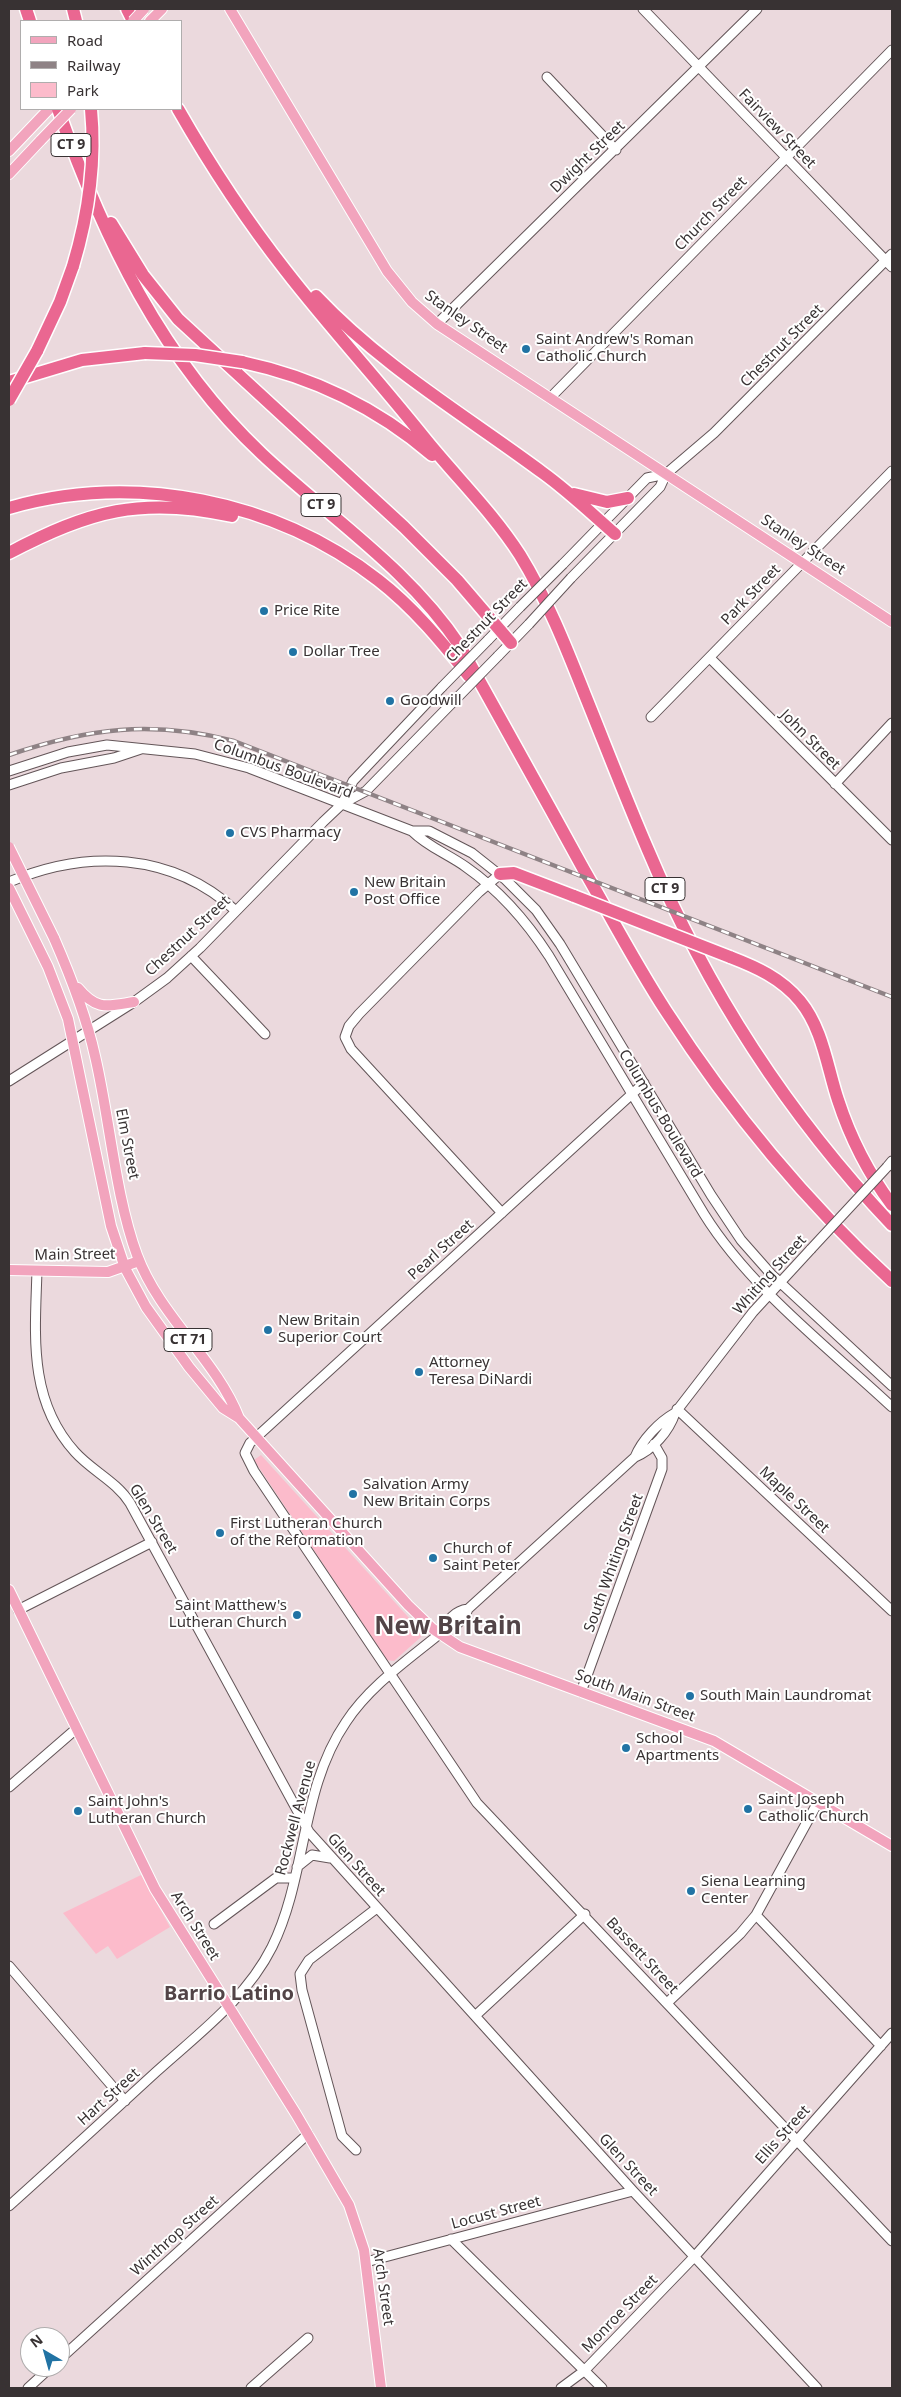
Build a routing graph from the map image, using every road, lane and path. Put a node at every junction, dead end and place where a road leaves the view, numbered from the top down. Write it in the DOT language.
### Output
graph roads {
  1 [pos="144,9"];
  2 [pos="230,9"];
  3 [pos="643,9"];
  4 [pos="757,9"];
  5 [pos="134,20"];
  6 [pos="892,50"];
  7 [pos="699,67"];
  8 [pos="547,77"];
  9 [pos="48,110"];
  10 [pos="58,110"];
  11 [pos="69,110"];
  12 [pos="92,110"];
  13 [pos="179,110"];
  14 [pos="616,150"];
  15 [pos="9,152"];
  16 [pos="785,158"];
  17 [pos="9,174"];
  18 [pos="85,181"];
  19 [pos="251,224"];
  20 [pos="890,261"];
  21 [pos="437,324"];
  22 [pos="9,382"];
  23 [pos="550,398"];
  24 [pos="9,400"];
  25 [pos="892,471"];
  26 [pos="666,474"];
  27 [pos="464,483"];
  28 [pos="566,490"];
  29 [pos="628,498"];
  30 [pos="9,508"];
  31 [pos="603,523"];
  32 [pos="615,534"];
  33 [pos="335,552"];
  34 [pos="9,553"];
  35 [pos="801,562"];
  36 [pos="892,622"];
  37 [pos="499,629"];
  38 [pos="511,643"];
  39 [pos="710,658"];
  40 [pos="496,712"];
  41 [pos="650,717"];
  42 [pos="892,724"];
  43 [pos="142,748"];
  44 [pos="9,770"];
  45 [pos="835,784"];
  46 [pos="9,785"];
  47 [pos="342,804"];
  48 [pos="412,831"];
  49 [pos="892,840"];
  50 [pos="9,847"];
  51 [pos="500,874"];
  52 [pos="9,882"];
  53 [pos="487,884"];
  54 [pos="9,888"];
  55 [pos="236,911"];
  56 [pos="191,956"];
  57 [pos="73,982"];
  58 [pos="134,1002"];
  59 [pos="89,1031"];
  60 [pos="265,1034"];
  61 [pos="73,1040"];
  62 [pos="9,1081"];
  63 [pos="644,1083"];
  64 [pos="632,1094"];
  65 [pos="890,1164"];
  66 [pos="102,1180"];
  67 [pos="123,1202"];
  68 [pos="892,1205"];
  69 [pos="502,1213"];
  70 [pos="892,1225"];
  71 [pos="139,1261"];
  72 [pos="125,1268"];
  73 [pos="9,1270"];
  74 [pos="37,1271"];
  75 [pos="892,1281"];
  76 [pos="780,1282"];
  77 [pos="770,1294"];
  78 [pos="167,1312"];
  79 [pos="156,1320"];
  80 [pos="892,1386"];
  81 [pos="226,1391"];
  82 [pos="215,1398"];
  83 [pos="892,1407"];
  84 [pos="676,1411"];
  85 [pos="239,1418"];
  86 [pos="256,1437"];
  87 [pos="654,1444"];
  88 [pos="635,1457"];
  89 [pos="152,1542"];
  90 [pos="9,1590"];
  91 [pos="18,1610"];
  92 [pos="892,1611"];
  93 [pos="439,1634"];
  94 [pos="391,1675"];
  95 [pos="581,1692"];
  96 [pos="76,1729"];
  97 [pos="10,1783"];
  98 [pos="818,1802"];
  99 [pos="306,1829"];
  100 [pos="892,1846"];
  101 [pos="332,1859"];
  102 [pos="297,1867"];
  103 [pos="294,1878"];
  104 [pos="377,1908"];
  105 [pos="585,1914"];
  106 [pos="756,1915"];
  107 [pos="214,1924"];
  108 [pos="9,1966"];
  109 [pos="667,2003"];
  110 [pos="228,2007"];
  111 [pos="475,2016"];
  112 [pos="892,2033"];
  113 [pos="881,2046"];
  114 [pos="125,2101"];
  115 [pos="308,2134"];
  116 [pos="797,2140"];
  117 [pos="356,2150"];
  118 [pos="633,2191"];
  119 [pos="10,2201"];
  120 [pos="451,2239"];
  121 [pos="892,2241"];
  122 [pos="695,2256"];
  123 [pos="366,2262"];
  124 [pos="308,2338"];
  125 [pos="70,2350"];
  126 [pos="584,2370"];
  127 [pos="40,2377"];
  128 [pos="256,2387"];
  129 [pos="28,2388"];
  130 [pos="381,2388"];
  131 [pos="561,2388"];
  132 [pos="602,2388"];
  133 [pos="817,2388"];
  1 -- 5 [label="main road, bridge"];
  2 -- 21 [label="main road, Stanley Street"];
  3 -- 7 [label="street, Fairview Street"];
  4 -- 7 [label="street, Dwight Street"];
  6 -- 16 [label="street, Church Street"];
  7 -- 14 [label="street, Dwight Street"];
  7 -- 16 [label="street, Fairview Street"];
  8 -- 14 [label="street"];
  9 -- 15 [label="main road"];
  10 -- 18 [label="highway, CT 9"];
  11 -- 17 [label="main road, bridge"];
  12 -- 24 [label="highway, bridge"];
  13 -- 19 [label="highway, CT 9"];
  14 -- 21 [label="street, Dwight Street"];
  16 -- 20 [label="street, Fairview Street"];
  16 -- 23 [label="street, Church Street"];
  18 -- 37 [label="highway"];
  18 -- 40 [label="highway, CT 9"];
  19 -- 27 [label="highway, CT 9"];
  19 -- 28 [label="highway"];
  20 -- 26 [label="street, Chestnut Street"];
  21 -- 23 [label="main road, Stanley Street"];
  22 -- 27 [label="highway, bridge"];
  23 -- 26 [label="main road, Stanley Street"];
  25 -- 35 [label="street, Park Street"];
  26 -- 29 [label="street, Chestnut Street"];
  26 -- 32 [label="street, Chestnut Street"];
  26 -- 35 [label="main road, Stanley Street"];
  27 -- 70 [label="highway, CT 9"];
  28 -- 29 [label="highway"];
  28 -- 31 [label="highway"];
  29 -- 31 [label="street, Chestnut Street"];
  30 -- 33 [label="highway"];
  31 -- 32 [label="highway"];
  31 -- 37 [label="street, Chestnut Street, bridge"];
  32 -- 38 [label="street, Chestnut Street, bridge"];
  33 -- 34 [label="highway"];
  33 -- 40 [label="highway"];
  35 -- 36 [label="main road, Stanley Street"];
  35 -- 39 [label="street, Park Street"];
  37 -- 38 [label="highway"];
  37 -- 47 [label="street, Chestnut Street, bridge"];
  38 -- 47 [label="street, Chestnut Street, bridge"];
  39 -- 41 [label="street, Park Street"];
  39 -- 45 [label="street, John Street"];
  40 -- 75 [label="highway, CT 9"];
  42 -- 45 [label="street"];
  43 -- 44 [label="street, Columbus Boulevard"];
  43 -- 46 [label="street, Columbus Boulevard"];
  43 -- 47 [label="street, Columbus Boulevard"];
  45 -- 49 [label="street, John Street"];
  47 -- 48 [label="street, Columbus Boulevard"];
  47 -- 55 [label="street, Chestnut Street"];
  48 -- 51 [label="street, Columbus Boulevard"];
  48 -- 53 [label="street, Columbus Boulevard"];
  50 -- 57 [label="main road, CT 71, bridge"];
  51 -- 53 [label="street"];
  51 -- 63 [label="street, Columbus Boulevard"];
  51 -- 68 [label="highway, bridge"];
  52 -- 55 [label="street"];
  53 -- 64 [label="street, Columbus Boulevard"];
  53 -- 69 [label="street"];
  54 -- 61 [label="main road, CT 71"];
  55 -- 56 [label="street, Chestnut Street"];
  56 -- 58 [label="street, Chestnut Street"];
  56 -- 60 [label="street"];
  57 -- 58 [label="main road"];
  57 -- 59 [label="main road, CT 71"];
  58 -- 59 [label="street, Chestnut Street"];
  59 -- 61 [label="street, Chestnut Street"];
  59 -- 67 [label="main road, Elm Street / CT 71"];
  61 -- 62 [label="street, Chestnut Street"];
  61 -- 66 [label="main road, Elm Street / CT 71"];
  63 -- 64 [label="street, Pearl Street"];
  63 -- 76 [label="street, Columbus Boulevard"];
  64 -- 69 [label="street, Pearl Street"];
  64 -- 77 [label="street, Columbus Boulevard"];
  65 -- 76 [label="street, Whiting Street, bridge"];
  66 -- 67 [label="main road"];
  66 -- 72 [label="main road, Elm Street / CT 71"];
  67 -- 71 [label="main road, Elm Street / CT 71"];
  69 -- 86 [label="street, Pearl Street"];
  71 -- 72 [label="main road, Main Street"];
  71 -- 78 [label="main road, CT 71"];
  72 -- 74 [label="main road, Main Street"];
  72 -- 79 [label="main road, CT 71"];
  73 -- 74 [label="main road, Main Street"];
  74 -- 89 [label="street, Glen Street"];
  76 -- 77 [label="street, Whiting Street"];
  76 -- 80 [label="street, Columbus Boulevard"];
  77 -- 83 [label="street, Columbus Boulevard"];
  77 -- 84 [label="street, Whiting Street"];
  78 -- 79 [label="main road"];
  78 -- 81 [label="main road, CT 71"];
  79 -- 82 [label="main road, CT 71"];
  81 -- 82 [label="main road"];
  81 -- 85 [label="main road, CT 71"];
  82 -- 85 [label="main road, CT 71"];
  84 -- 87 [label="street, Whiting Street"];
  84 -- 88 [label="street, Whiting Street"];
  84 -- 92 [label="street, Maple Street"];
  85 -- 86 [label="main road, CT 71"];
  86 -- 93 [label="main road, CT 71"];
  86 -- 94 [label="street, Bassett Street"];
  87 -- 88 [label="street, Whiting Street"];
  87 -- 95 [label="street, South Whiting Street"];
  88 -- 93 [label="street, Whiting Street"];
  89 -- 91 [label="street"];
  89 -- 99 [label="street, Glen Street"];
  90 -- 91 [label="main road, Arch Street"];
  91 -- 96 [label="main road, Arch Street"];
  93 -- 94 [label="street, Rockwell Avenue"];
  93 -- 95 [label="main road, South Main Street / CT 71"];
  94 -- 99 [label="street, Rockwell Avenue"];
  94 -- 105 [label="street, Bassett Street"];
  95 -- 98 [label="main road, South Main Street / CT 71"];
  96 -- 97 [label="street"];
  96 -- 110 [label="main road, Arch Street"];
  98 -- 100 [label="main road, South Main Street / CT 71"];
  98 -- 106 [label="street"];
  99 -- 101 [label="street, Glen Street"];
  99 -- 102 [label="street, Rockwell Avenue"];
  101 -- 102 [label="street"];
  101 -- 104 [label="street, Glen Street"];
  102 -- 103 [label="street, Rockwell Avenue"];
  103 -- 107 [label="street"];
  103 -- 110 [label="street, Rockwell Avenue"];
  104 -- 111 [label="street, Glen Street"];
  104 -- 117 [label="street"];
  105 -- 109 [label="street, Bassett Street"];
  105 -- 111 [label="street"];
  106 -- 109 [label="street"];
  106 -- 113 [label="street"];
  108 -- 114 [label="street"];
  109 -- 116 [label="street, Bassett Street"];
  110 -- 114 [label="street, Hart Street"];
  110 -- 115 [label="main road, Arch Street"];
  111 -- 118 [label="street, Glen Street"];
  112 -- 113 [label="street, Ellis Street"];
  113 -- 116 [label="street, Ellis Street"];
  114 -- 119 [label="street, Hart Street"];
  115 -- 123 [label="main road, Arch Street"];
  115 -- 125 [label="street, Winthrop Street"];
  116 -- 121 [label="street, Bassett Street"];
  116 -- 122 [label="street, Ellis Street"];
  118 -- 120 [label="street, Locust Street"];
  118 -- 122 [label="street, Glen Street"];
  120 -- 123 [label="street, Locust Street"];
  120 -- 126 [label="street"];
  122 -- 126 [label="street, Monroe Street"];
  122 -- 133 [label="street, Glen Street"];
  123 -- 130 [label="main road, Arch Street"];
  124 -- 128 [label="street"];
  126 -- 131 [label="street, Monroe Street"];
  126 -- 132 [label="street"];
  127 -- 129 [label="street"];
}
